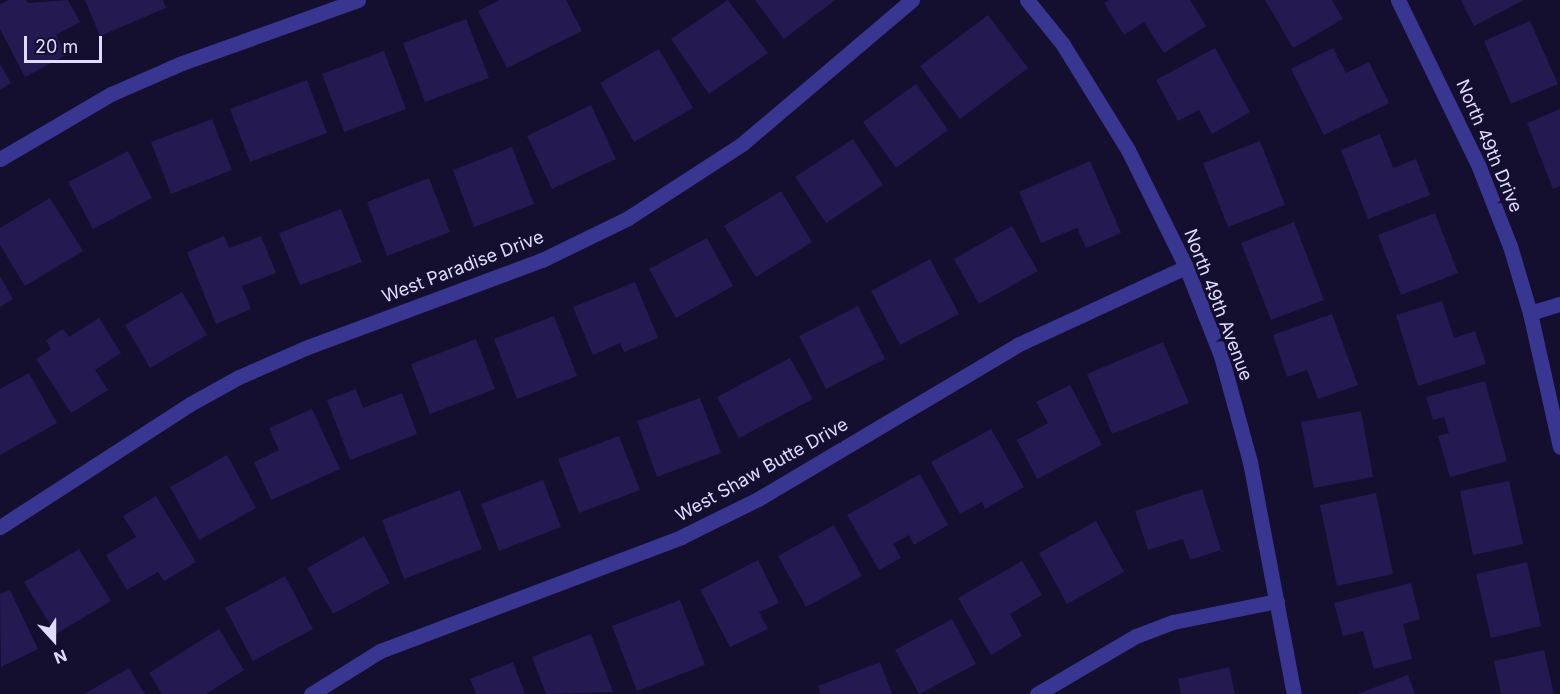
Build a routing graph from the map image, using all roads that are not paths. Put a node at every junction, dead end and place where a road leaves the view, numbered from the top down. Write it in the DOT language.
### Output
graph roads {
  1 [pos="358,0"];
  2 [pos="912,0"];
  3 [pos="1027,0"];
  4 [pos="1398,0"];
  5 [pos="0,159"];
  6 [pos="1186,267"];
  7 [pos="1560,304"];
  8 [pos="1530,313"];
  9 [pos="1560,447"];
  10 [pos="0,527"];
  11 [pos="1277,601"];
  12 [pos="311,694"];
  13 [pos="1037,694"];
  14 [pos="1294,694"];
  1 -- 5 [label="street"];
  2 -- 10 [label="street, West Paradise Drive"];
  3 -- 6 [label="street, North 49th Avenue"];
  4 -- 8 [label="street, North 49th Drive"];
  6 -- 11 [label="street, North 49th Avenue"];
  6 -- 12 [label="street, West Shaw Butte Drive"];
  7 -- 8 [label="street"];
  8 -- 9 [label="street, North 49th Drive"];
  11 -- 13 [label="street"];
  11 -- 14 [label="street, North 49th Avenue"];
}
